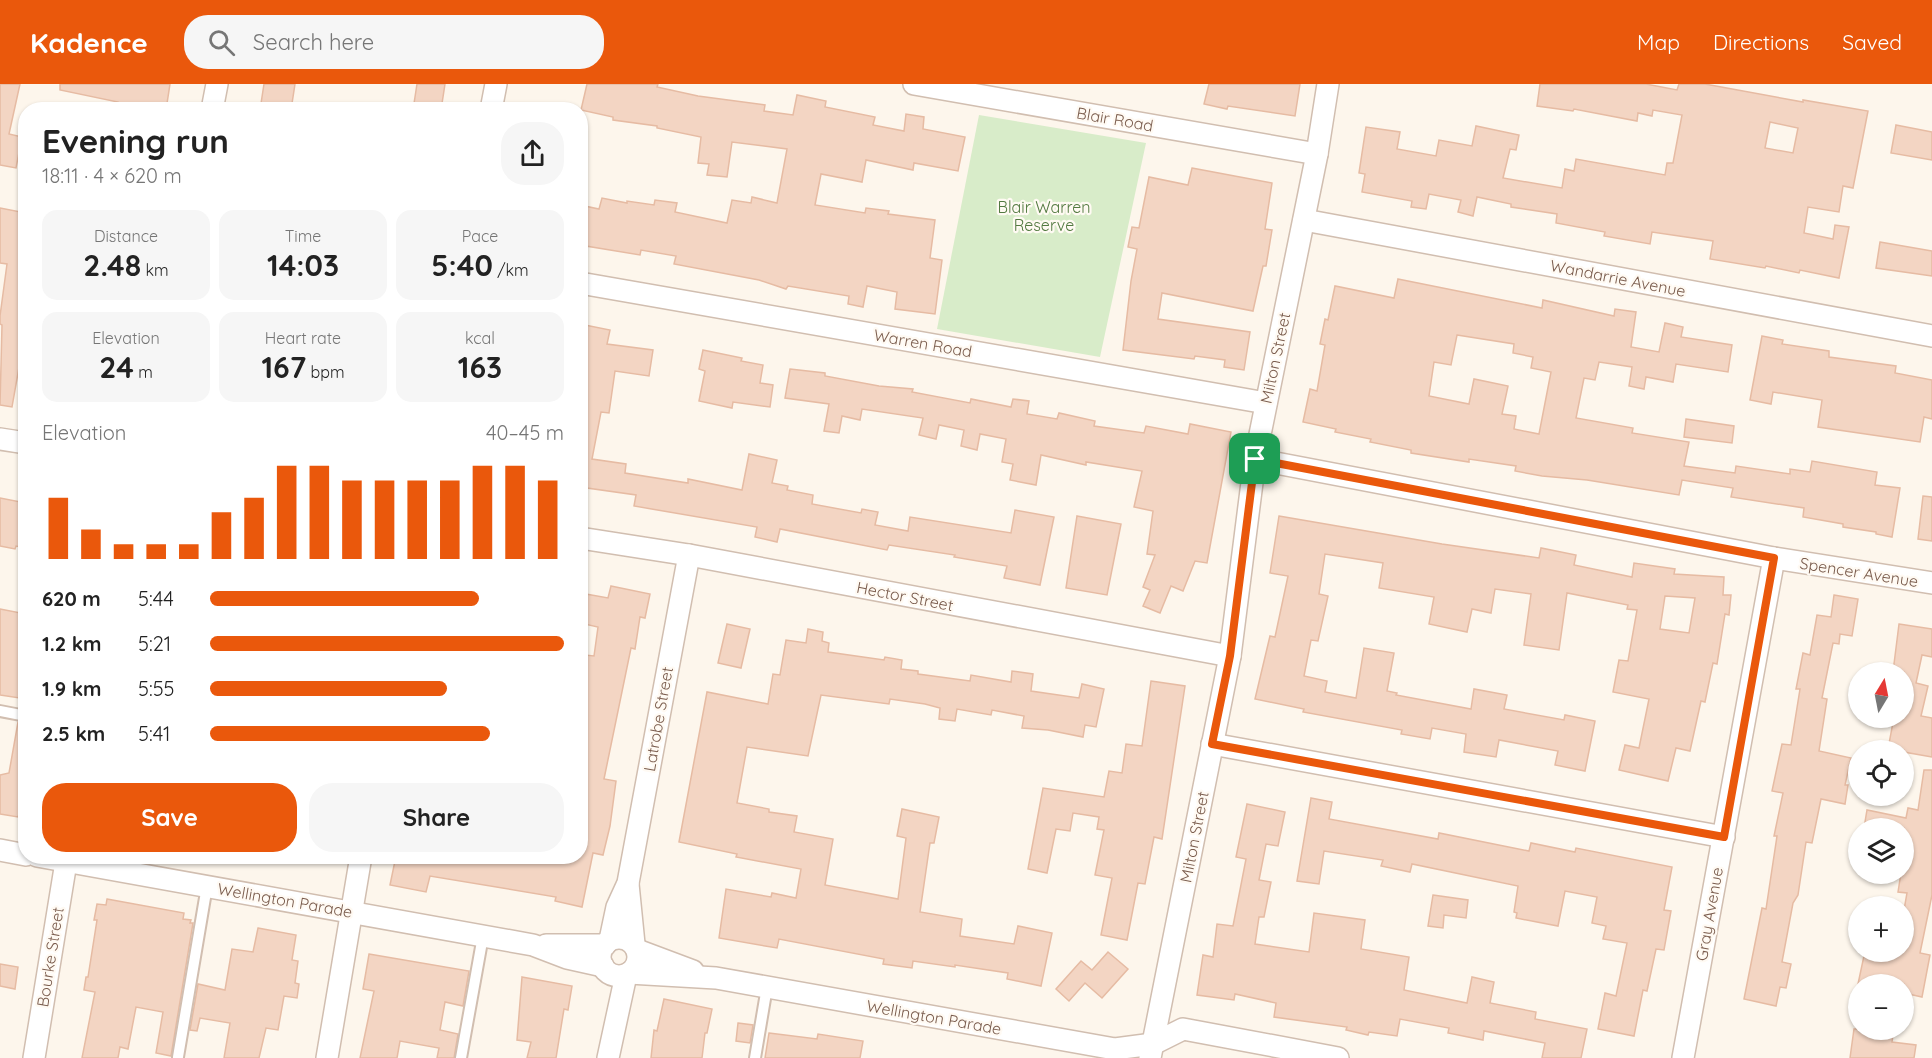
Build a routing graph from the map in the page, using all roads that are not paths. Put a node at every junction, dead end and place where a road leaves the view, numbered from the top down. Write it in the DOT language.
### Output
graph roads {
  1 [pos="217,84"];
  2 [pos="496,84"];
  3 [pos="914,84"];
  4 [pos="1328,84"];
  5 [pos="214,102"];
  6 [pos="493,102"];
  7 [pos="1317,154"];
  8 [pos="1304,220"];
  9 [pos="588,284"];
  10 [pos="1932,336"];
  11 [pos="1266,403"];
  12 [pos="0,439"];
  13 [pos="18,442"];
  14 [pos="1255,459"];
  15 [pos="588,539"];
  16 [pos="689,555"];
  17 [pos="1774,558"];
  18 [pos="1932,583"];
  19 [pos="1230,656"];
  20 [pos="0,711"];
  21 [pos="18,714"];
  22 [pos="1212,744"];
  23 [pos="1724,837"];
  24 [pos="0,850"];
  25 [pos="18,853"];
  26 [pos="66,864"];
  27 [pos="94,864"];
  28 [pos="360,864"];
  29 [pos="628,883"];
  30 [pos="207,885"];
  31 [pos="352,912"];
  32 [pos="483,936"];
  33 [pos="607,943"];
  34 [pos="533,945"];
  35 [pos="636,947"];
  36 [pos="604,968"];
  37 [pos="627,974"];
  38 [pos="716,978"];
  39 [pos="767,987"];
  40 [pos="612,1031"];
  41 [pos="1151,1051"];
  42 [pos="178,1057"];
  43 [pos="34,1058"];
  44 [pos="327,1058"];
  45 [pos="461,1058"];
  46 [pos="608,1058"];
  47 [pos="754,1058"];
  48 [pos="1338,1058"];
  49 [pos="1683,1058"];
  1 -- 5 [label="street"];
  2 -- 6 [label="street"];
  3 -- 7 [label="street, Blair Road"];
  4 -- 7 [label="street, Milton Street"];
  7 -- 8 [label="street, Milton Street"];
  8 -- 10 [label="street, Wandarrie Avenue"];
  8 -- 11 [label="street, Milton Street"];
  9 -- 11 [label="street, Warren Road"];
  11 -- 14 [label="street, Milton Street"];
  12 -- 13 [label="street"];
  14 -- 17 [label="street, Spencer Avenue"];
  14 -- 19 [label="street, Milton Street"];
  15 -- 16 [label="street, Hector Street"];
  16 -- 19 [label="street, Hector Street"];
  16 -- 29 [label="street, Latrobe Street"];
  17 -- 18 [label="street, Spencer Avenue"];
  17 -- 23 [label="street, Gray Avenue"];
  19 -- 22 [label="street, Milton Street"];
  20 -- 21 [label="lane"];
  22 -- 23 [label="street"];
  22 -- 41 [label="street, Milton Street"];
  23 -- 49 [label="street, Gray Avenue"];
  24 -- 25 [label="street"];
  26 -- 43 [label="street, Bourke Street"];
  27 -- 30 [label="street, Wellington Parade"];
  28 -- 31 [label="street"];
  29 -- 33 [label="street, Latrobe Street"];
  29 -- 35 [label="street, Latrobe Street"];
  30 -- 31 [label="street, Wellington Parade"];
  30 -- 42 [label="lane"];
  31 -- 32 [label="street, Wellington Parade"];
  31 -- 44 [label="street"];
  32 -- 34 [label="street, Wellington Parade"];
  32 -- 45 [label="lane"];
  33 -- 34 [label="street, Wellington Parade"];
  33 -- 35 [label="street"];
  33 -- 36 [label="street"];
  34 -- 36 [label="street, Wellington Parade"];
  35 -- 37 [label="street"];
  35 -- 38 [label="street, Wellington Parade"];
  36 -- 37 [label="street"];
  36 -- 40 [label="street"];
  37 -- 38 [label="street, Wellington Parade"];
  37 -- 40 [label="street"];
  38 -- 39 [label="street, Wellington Parade"];
  39 -- 41 [label="street, Wellington Parade"];
  39 -- 47 [label="lane"];
  40 -- 46 [label="street"];
  41 -- 48 [label="street, Wellington Parade"];
}
